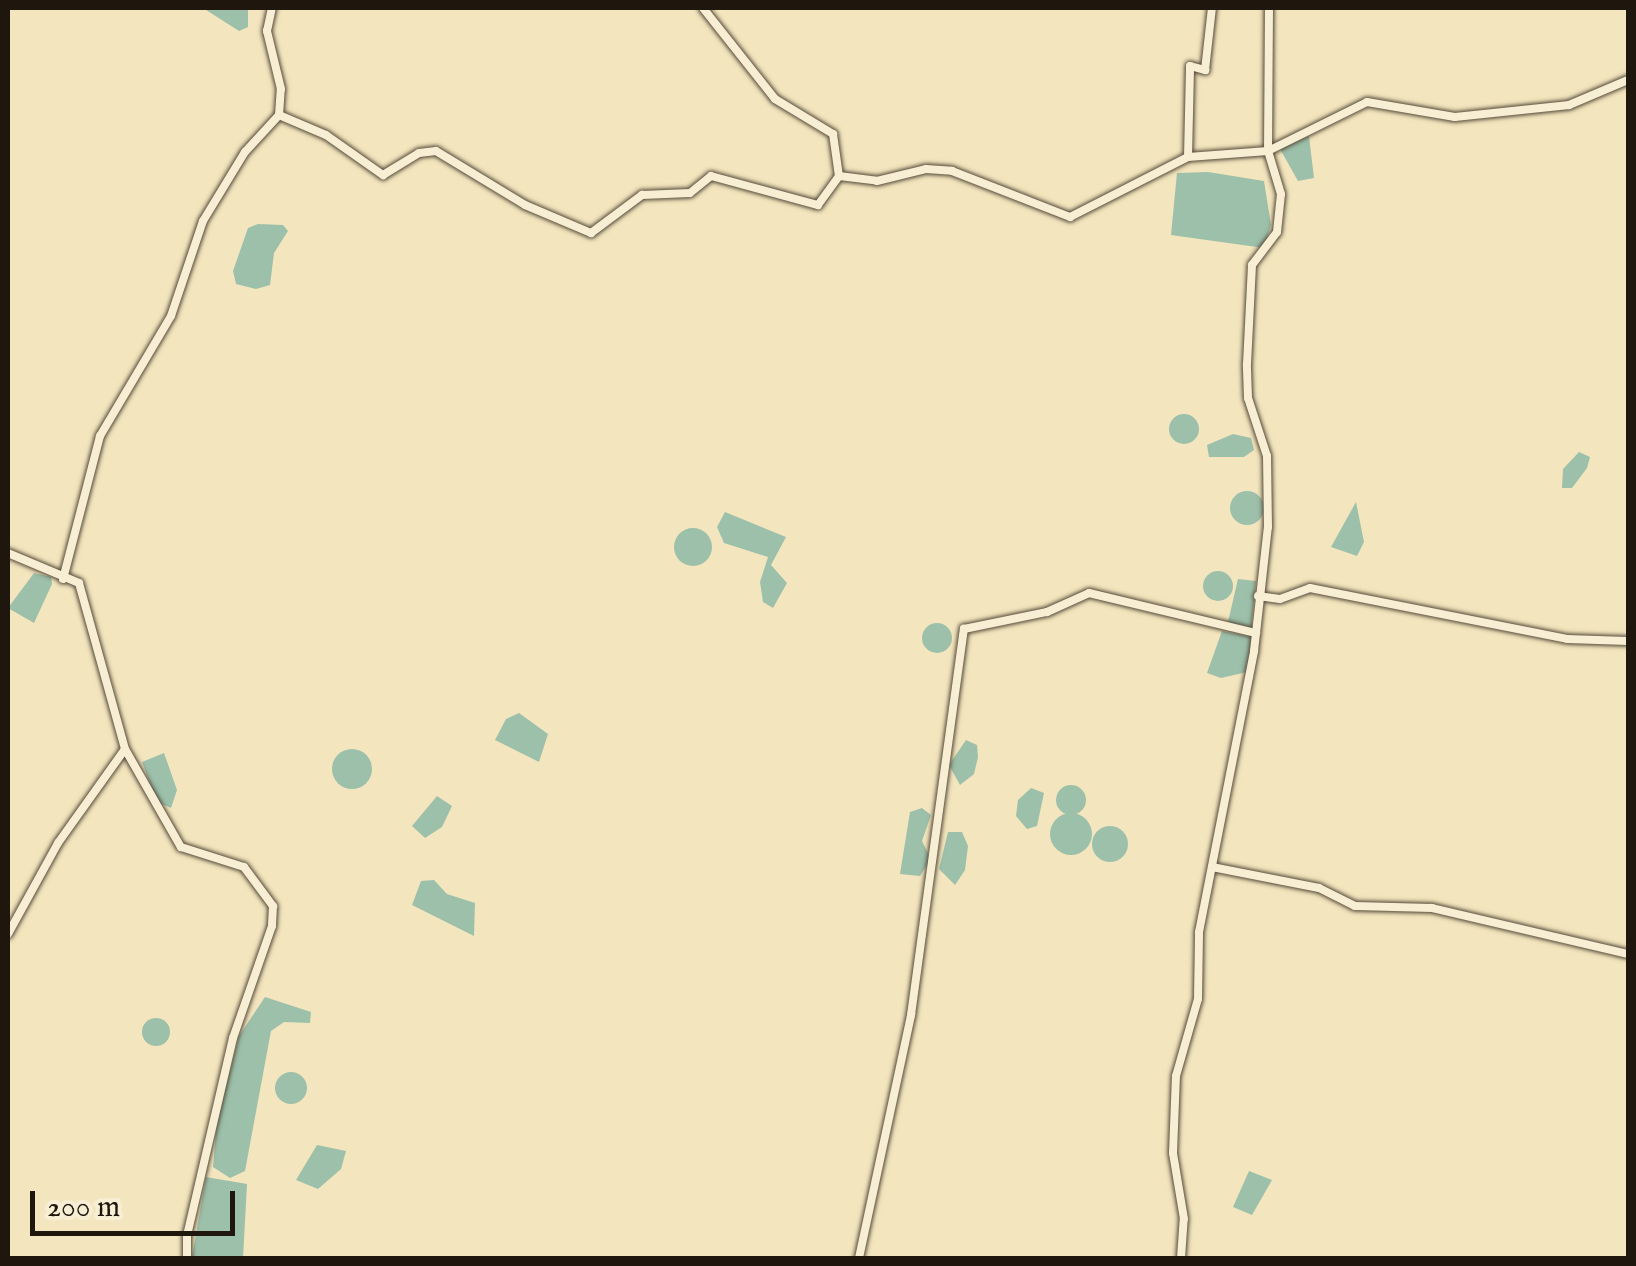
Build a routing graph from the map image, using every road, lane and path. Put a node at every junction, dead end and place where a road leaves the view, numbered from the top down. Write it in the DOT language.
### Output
graph roads {
  1 [pos="272,8"];
  2 [pos="703,8"];
  3 [pos="1212,8"];
  4 [pos="1269,8"];
  5 [pos="1628,80"];
  6 [pos="280,114"];
  7 [pos="1268,151"];
  8 [pos="1188,156"];
  9 [pos="840,176"];
  10 [pos="8,553"];
  11 [pos="62,579"];
  12 [pos="1258,596"];
  13 [pos="1256,633"];
  14 [pos="1628,641"];
  15 [pos="125,748"];
  16 [pos="1212,866"];
  17 [pos="8,934"];
  18 [pos="1628,954"];
  19 [pos="188,1258"];
  20 [pos="859,1258"];
  21 [pos="1181,1258"];
  1 -- 6 [label="street"];
  2 -- 9 [label="street"];
  3 -- 8 [label="street"];
  4 -- 7 [label="street"];
  5 -- 7 [label="street"];
  6 -- 9 [label="street"];
  6 -- 11 [label="street"];
  7 -- 8 [label="street"];
  7 -- 12 [label="street"];
  8 -- 9 [label="street"];
  10 -- 11 [label="street"];
  11 -- 15 [label="street"];
  12 -- 13 [label="street"];
  12 -- 14 [label="street"];
  13 -- 16 [label="street"];
  13 -- 20 [label="street"];
  15 -- 17 [label="street"];
  15 -- 19 [label="street"];
  16 -- 18 [label="street"];
  16 -- 21 [label="street"];
}
